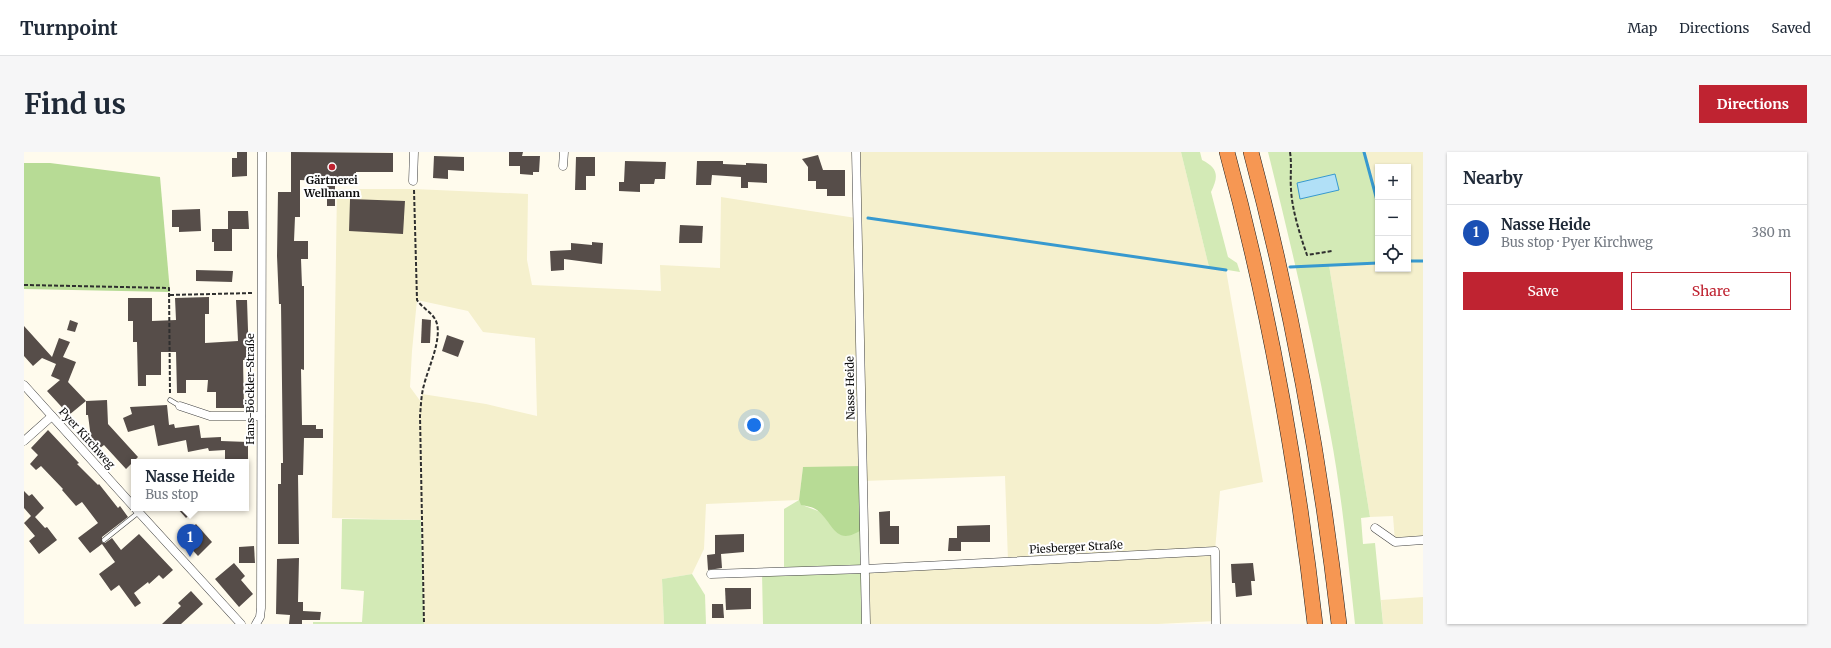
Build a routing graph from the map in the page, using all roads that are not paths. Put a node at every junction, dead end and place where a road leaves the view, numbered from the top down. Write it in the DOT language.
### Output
graph roads {
  1 [pos="262,152"];
  2 [pos="414,152"];
  3 [pos="564,152"];
  4 [pos="856,152"];
  5 [pos="1227,152"];
  6 [pos="1251,152"];
  7 [pos="563,166"];
  8 [pos="413,181"];
  9 [pos="24,385"];
  10 [pos="170,400"];
  11 [pos="180,406"];
  12 [pos="52,416"];
  13 [pos="261,416"];
  14 [pos="24,441"];
  15 [pos="131,503"];
  16 [pos="134,511"];
  17 [pos="138,511"];
  18 [pos="1375,528"];
  19 [pos="104,540"];
  20 [pos="1423,540"];
  21 [pos="865,569"];
  22 [pos="711,574"];
  23 [pos="241,624"];
  24 [pos="256,624"];
  25 [pos="866,624"];
  26 [pos="1216,624"];
  27 [pos="1315,624"];
  28 [pos="1339,624"];
  1 -- 13 [label="street, Hans-Böckler-Straße"];
  2 -- 8 [label="street"];
  3 -- 7 [label="street"];
  4 -- 21 [label="street, Nasse Heide"];
  5 -- 27 [label="highway"];
  6 -- 28 [label="highway"];
  9 -- 12 [label="street, Pyer Kirchweg"];
  10 -- 11 [label="lane"];
  11 -- 13 [label="street"];
  12 -- 14 [label="street"];
  12 -- 15 [label="street, Pyer Kirchweg"];
  13 -- 24 [label="street, Hans-Böckler-Straße"];
  16 -- 19 [label="lane"];
  17 -- 23 [label="street, Pyer Kirchweg"];
  18 -- 20 [label="street"];
  21 -- 22 [label="street"];
  21 -- 25 [label="street, Nasse Heide"];
  21 -- 26 [label="street, Piesberger Straße"];
}
